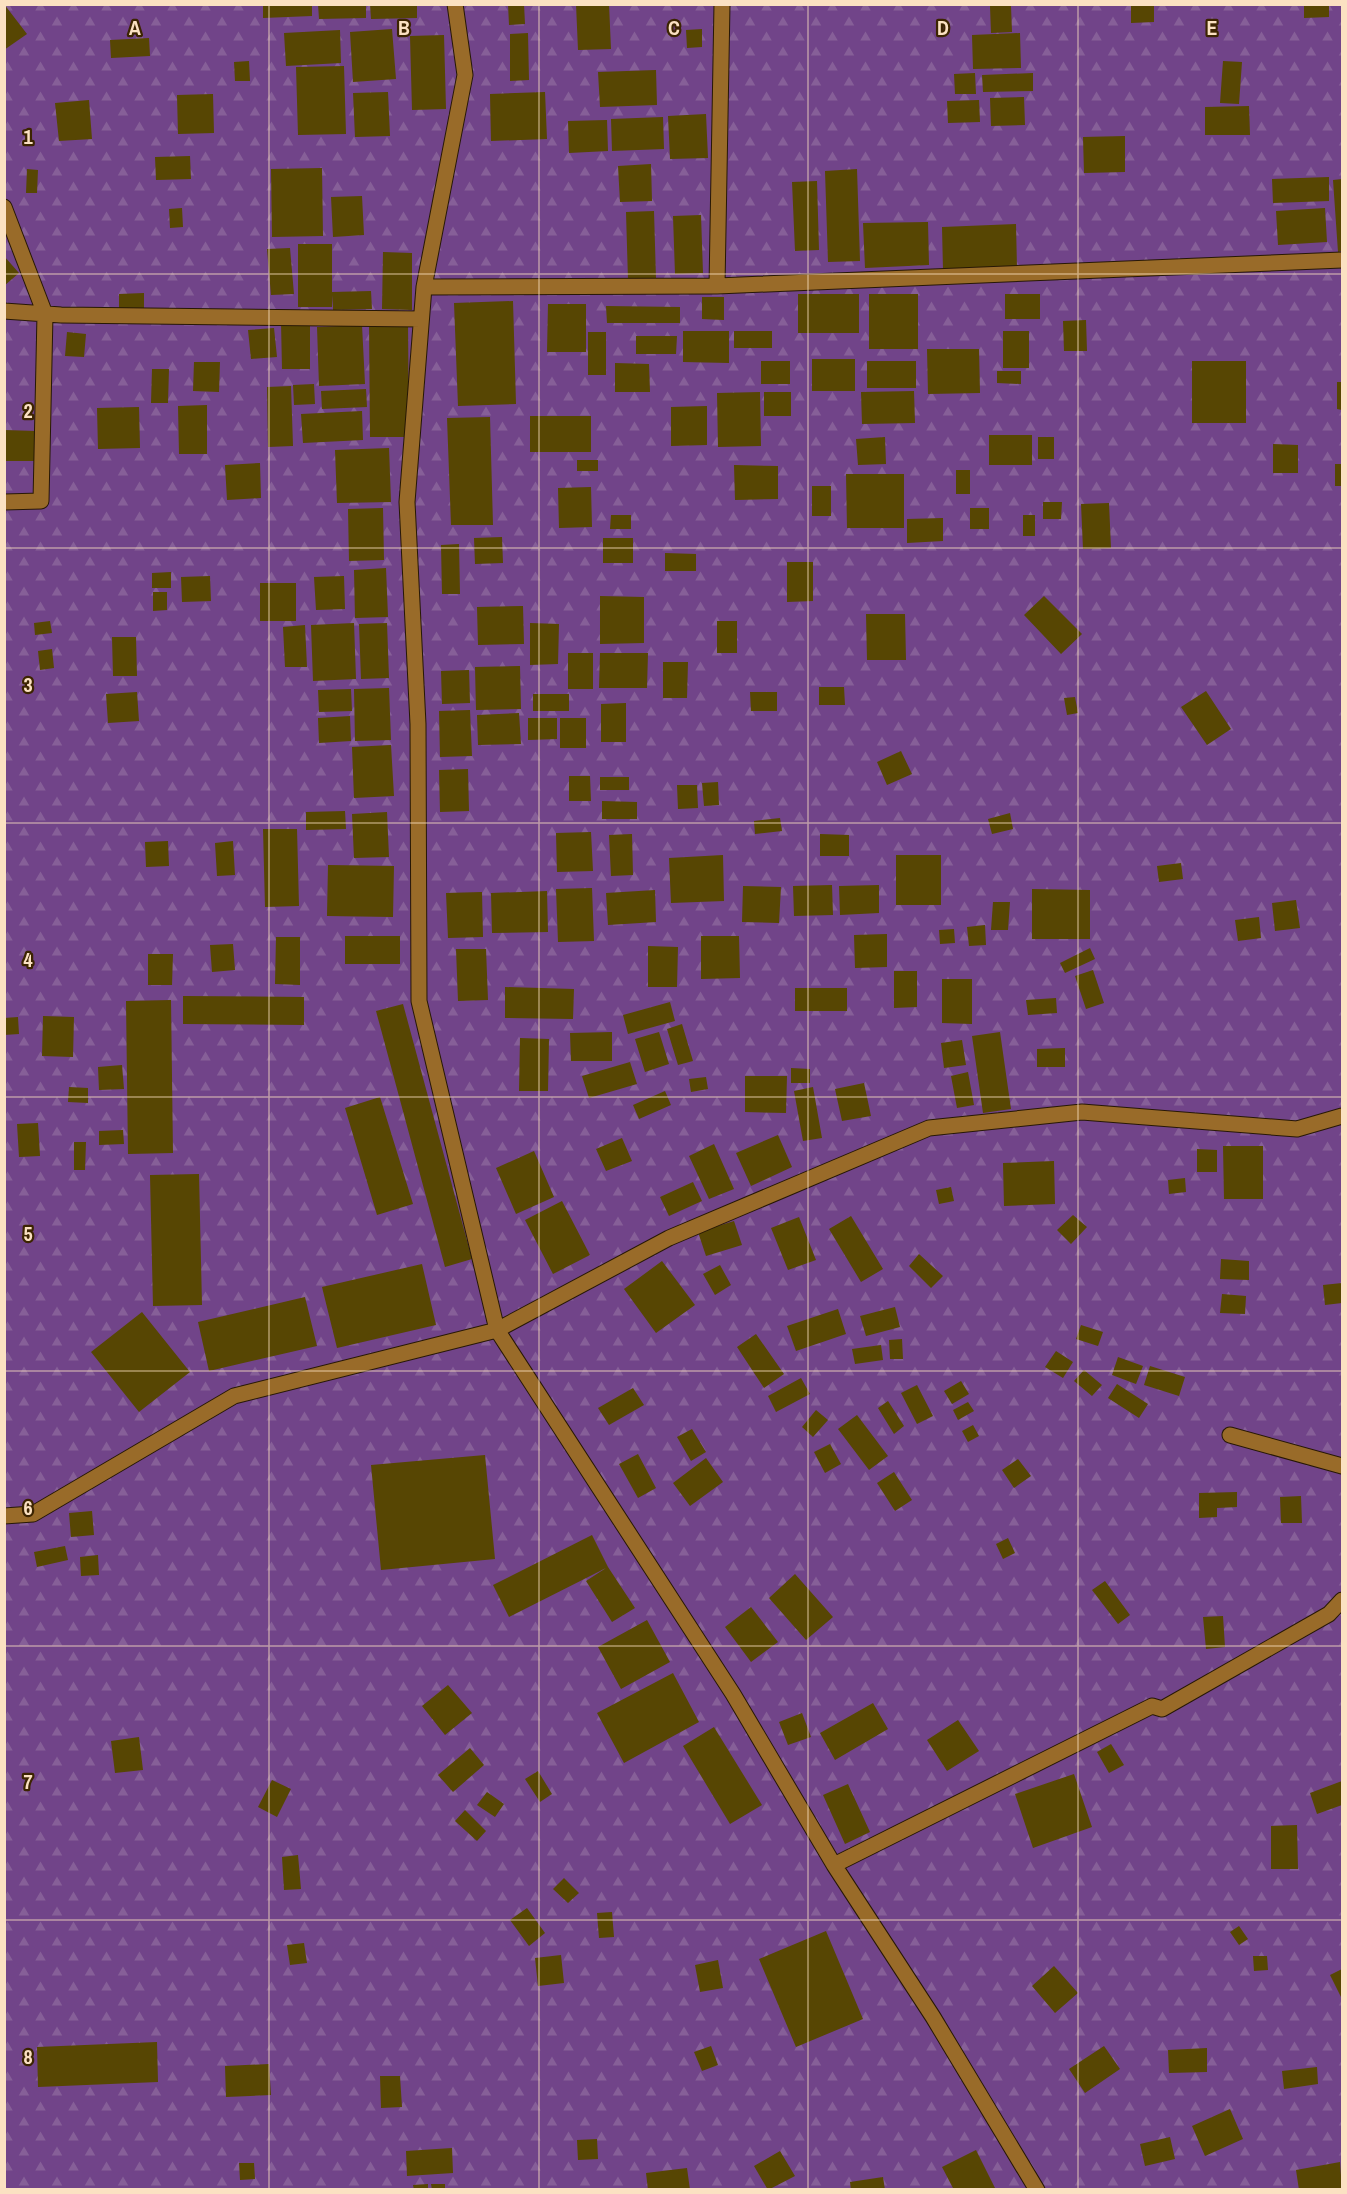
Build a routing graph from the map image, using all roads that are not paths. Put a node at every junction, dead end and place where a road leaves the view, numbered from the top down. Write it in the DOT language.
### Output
graph roads {
  1 [pos="455,4"];
  2 [pos="722,4"];
  3 [pos="4,207"];
  4 [pos="1342,260"];
  5 [pos="717,286"];
  6 [pos="424,287"];
  7 [pos="4,311"];
  8 [pos="45,314"];
  9 [pos="421,319"];
  10 [pos="4,501"];
  11 [pos="1342,1116"];
  12 [pos="497,1330"];
  13 [pos="1230,1435"];
  14 [pos="1342,1466"];
  15 [pos="4,1516"];
  16 [pos="1342,1600"];
  17 [pos="834,1865"];
  18 [pos="1037,2190"];
  1 -- 6 [label="street"];
  2 -- 5 [label="street"];
  3 -- 8 [label="street"];
  4 -- 5 [label="street"];
  5 -- 6 [label="street"];
  6 -- 9 [label="street"];
  7 -- 8 [label="street"];
  8 -- 9 [label="street"];
  8 -- 10 [label="street"];
  9 -- 12 [label="street"];
  11 -- 12 [label="street"];
  12 -- 15 [label="street"];
  12 -- 17 [label="street"];
  13 -- 14 [label="street"];
  16 -- 17 [label="street"];
  17 -- 18 [label="street"];
}
